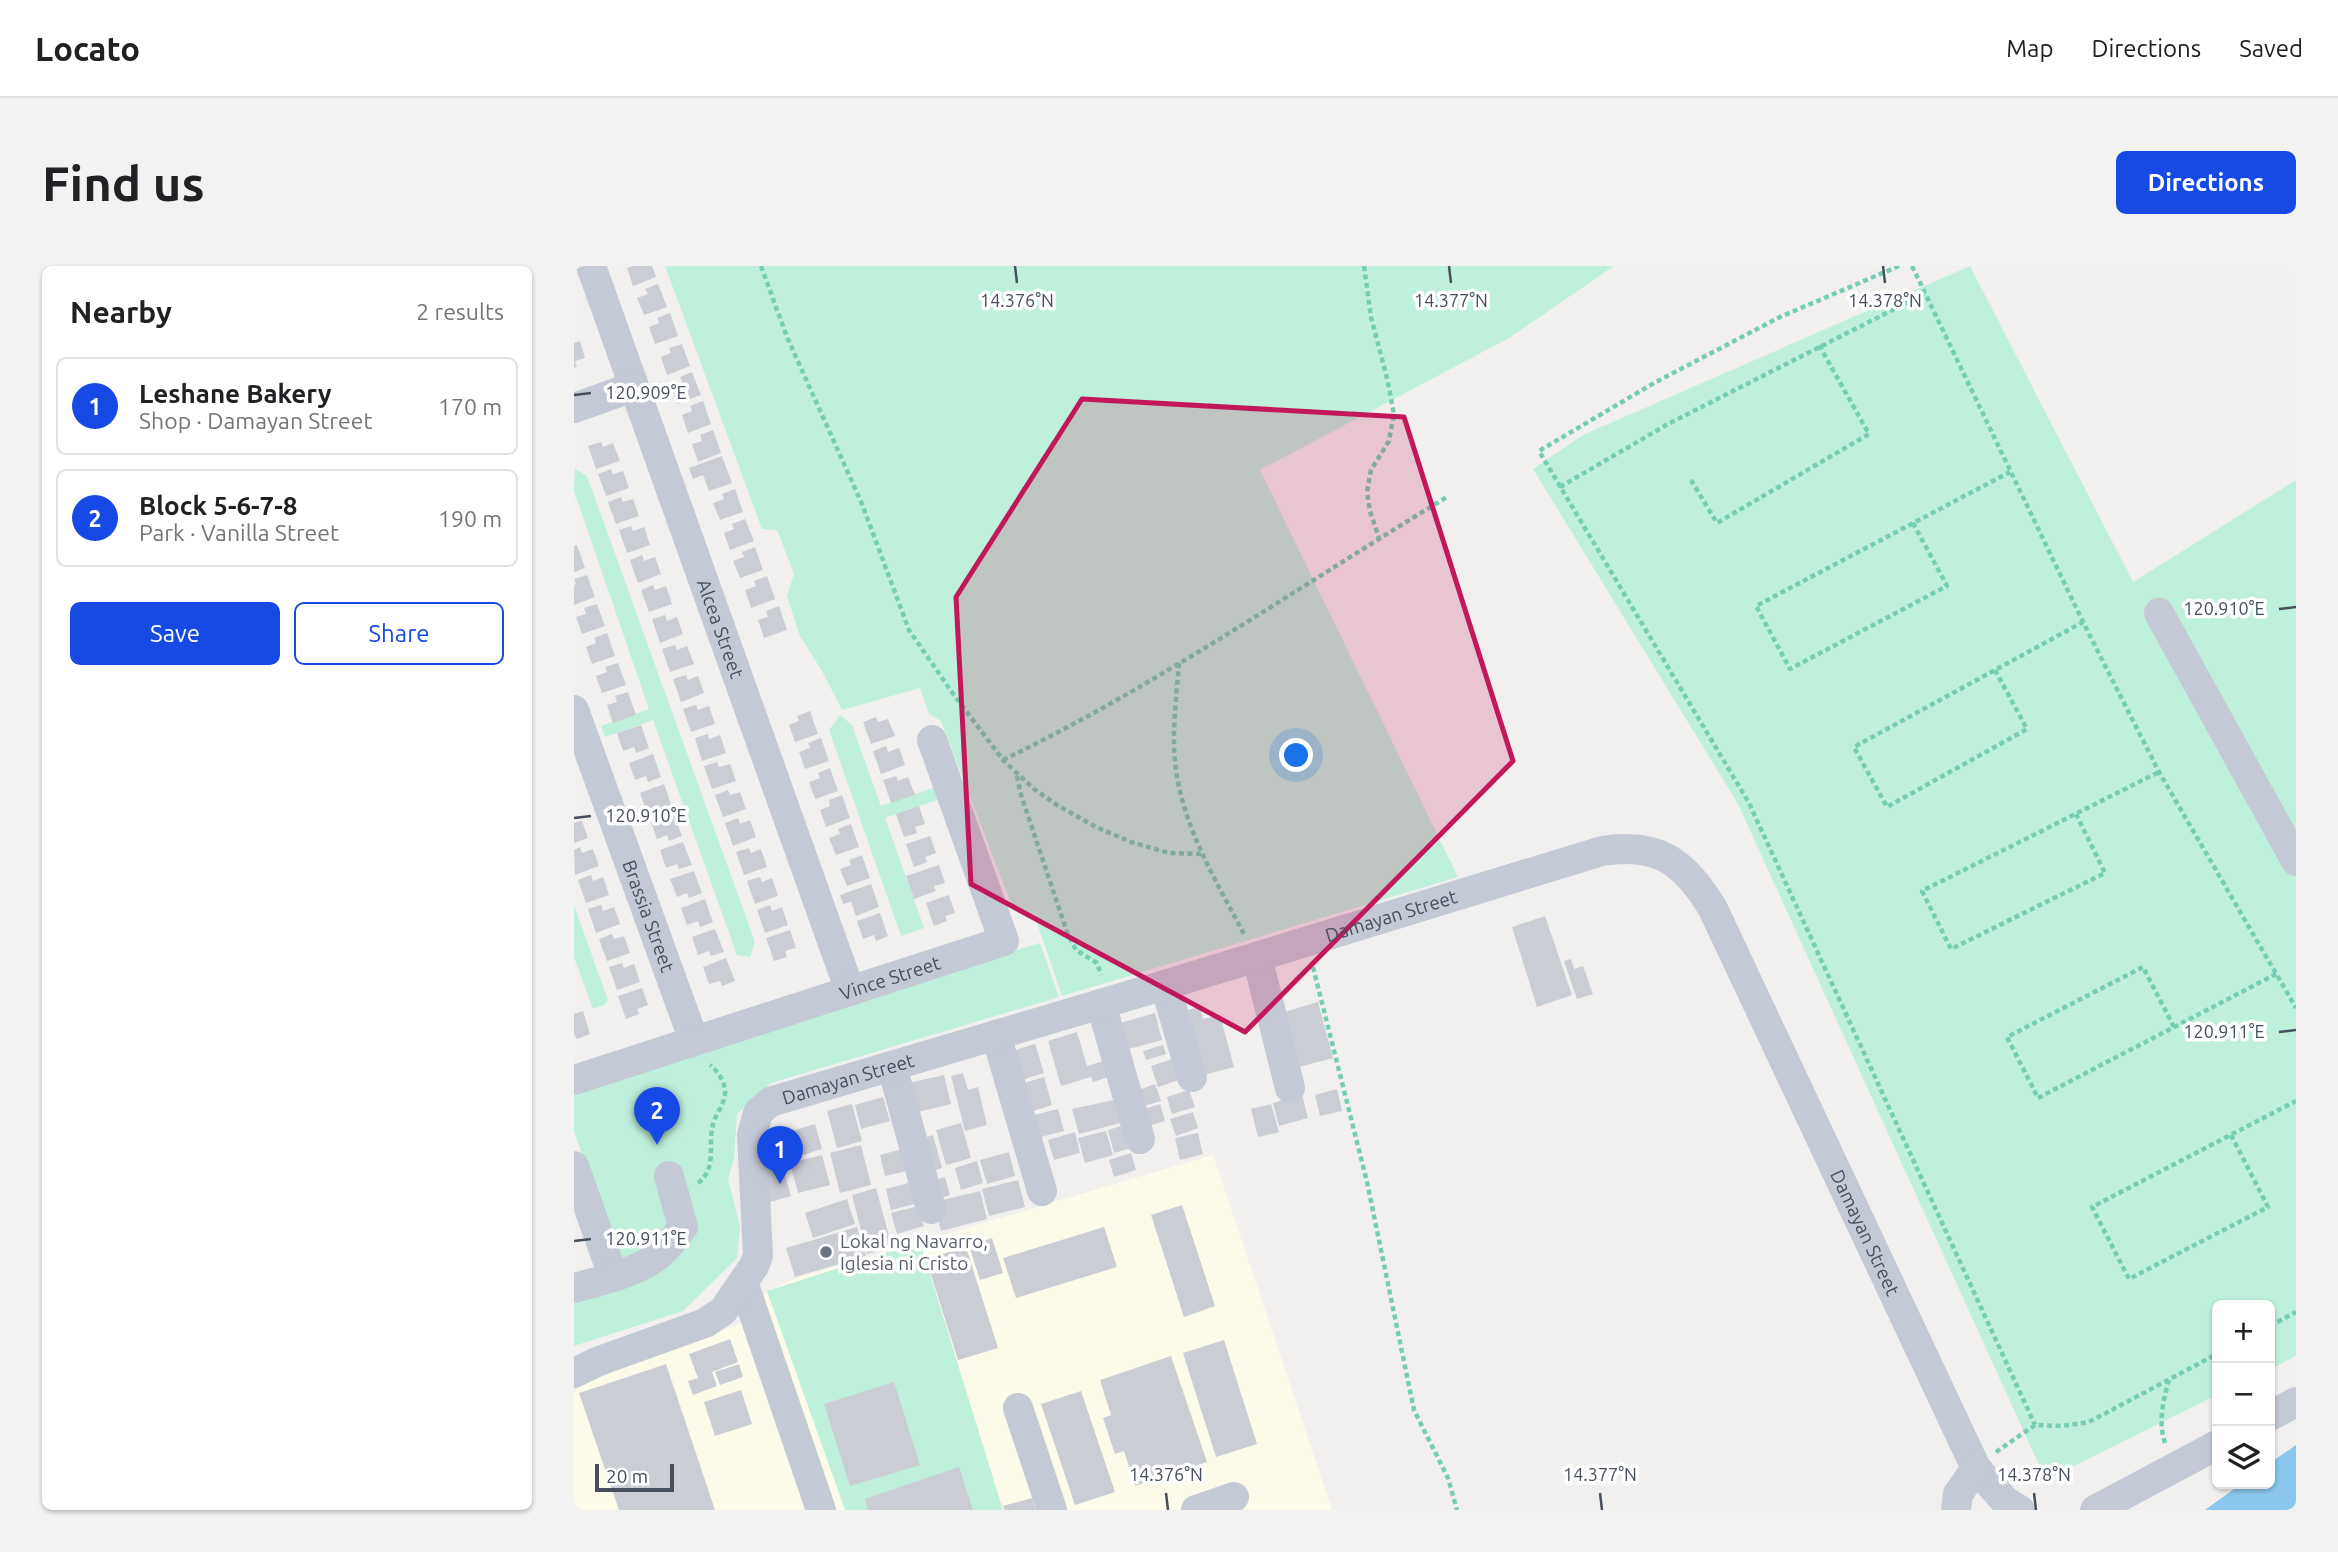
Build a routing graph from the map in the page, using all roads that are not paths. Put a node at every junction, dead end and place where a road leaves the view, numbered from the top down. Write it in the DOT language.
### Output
graph roads {
  1 [pos="591,266"];
  2 [pos="633,387"];
  3 [pos="574,408"];
  4 [pos="2159,612"];
  5 [pos="574,710"];
  6 [pos="932,740"];
  7 [pos="2296,861"];
  8 [pos="1257,957"];
  9 [pos="1165,985"];
  10 [pos="850,991"];
  11 [pos="1101,1003"];
  12 [pos="996,1035"];
  13 [pos="694,1041"];
  14 [pos="892,1066"];
  15 [pos="1192,1077"];
  16 [pos="574,1080"];
  17 [pos="1290,1088"];
  18 [pos="1140,1139"];
  19 [pos="574,1166"];
  20 [pos="672,1186"];
  21 [pos="1042,1191"];
  22 [pos="931,1209"];
  23 [pos="613,1276"];
  24 [pos="743,1282"];
  25 [pos="574,1288"];
  26 [pos="574,1373"];
  27 [pos="2296,1402"];
  28 [pos="1018,1408"];
  29 [pos="2275,1413"];
  30 [pos="2212,1448"];
  31 [pos="1976,1468"];
  32 [pos="1234,1497"];
  33 [pos="821,1510"];
  34 [pos="1052,1510"];
  35 [pos="1196,1510"];
  36 [pos="1956,1510"];
  37 [pos="2020,1510"];
  38 [pos="2095,1510"];
  1 -- 2 [label="street, Alcea Street"];
  2 -- 3 [label="street"];
  2 -- 10 [label="street, Alcea Street"];
  4 -- 7 [label="street"];
  5 -- 13 [label="street, Brassia Street"];
  6 -- 10 [label="street, Vince Street"];
  8 -- 9 [label="street, Damayan Street"];
  8 -- 17 [label="street"];
  8 -- 31 [label="street, Damayan Street"];
  9 -- 11 [label="street, Damayan Street"];
  9 -- 15 [label="street"];
  10 -- 13 [label="street, Vince Street"];
  11 -- 12 [label="street, Damayan Street"];
  11 -- 18 [label="street"];
  12 -- 14 [label="street, Damayan Street"];
  12 -- 21 [label="street"];
  13 -- 16 [label="street, Vince Street"];
  14 -- 22 [label="street"];
  14 -- 24 [label="street, Damayan Street"];
  19 -- 23 [label="street"];
  20 -- 23 [label="street"];
  23 -- 25 [label="street"];
  24 -- 26 [label="street, Damayan Street"];
  24 -- 33 [label="street"];
  27 -- 29 [label="street"];
  28 -- 34 [label="street"];
  30 -- 38 [label="street"];
  31 -- 36 [label="street"];
  31 -- 37 [label="street, Damayan Street"];
  32 -- 35 [label="street"];
}
